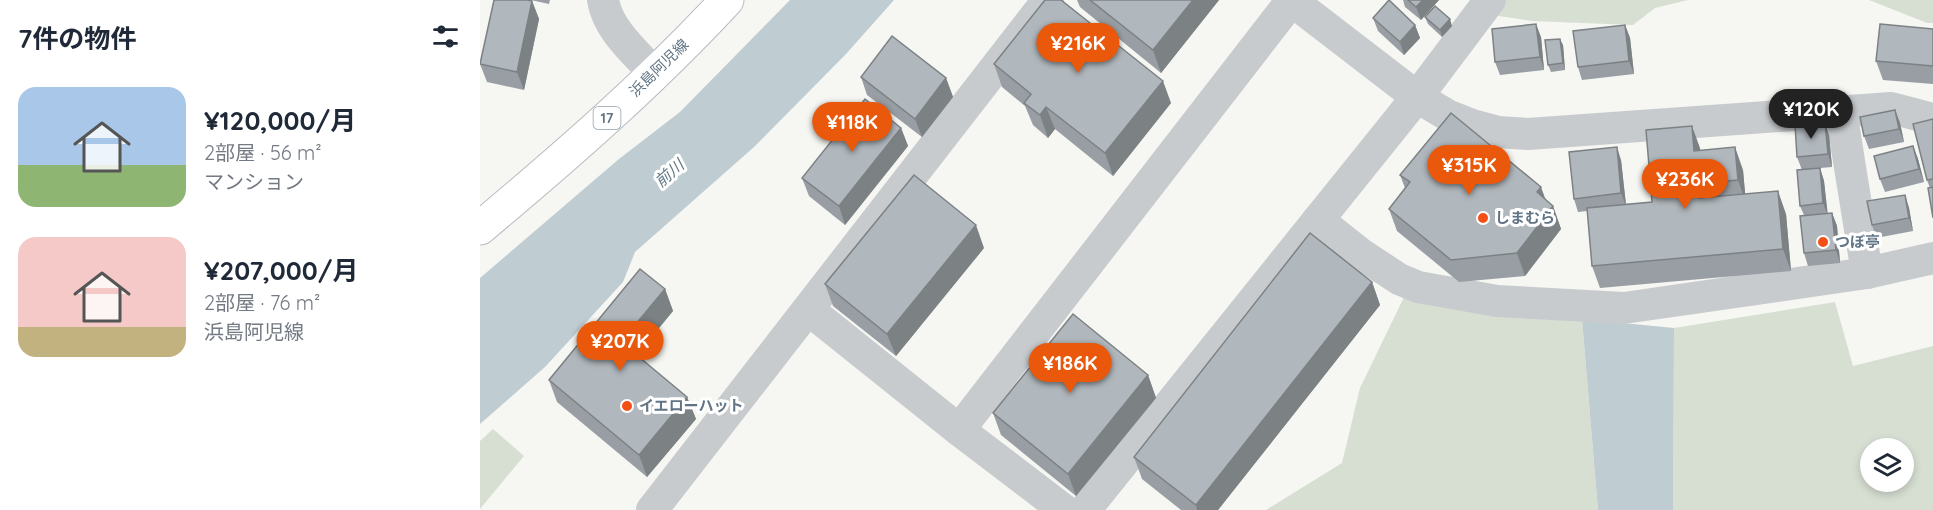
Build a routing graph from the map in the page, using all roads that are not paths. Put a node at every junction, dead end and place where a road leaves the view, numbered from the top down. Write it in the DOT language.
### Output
graph roads {
  1 [pos="603,0"];
  2 [pos="727,0"];
  3 [pos="1048,0"];
  4 [pos="1292,0"];
  5 [pos="1490,0"];
  6 [pos="655,74"];
  7 [pos="1417,97"];
  8 [pos="1841,111"];
  9 [pos="1933,119"];
  10 [pos="1318,220"];
  11 [pos="480,228"];
  12 [pos="1933,258"];
  13 [pos="1867,273"];
  14 [pos="809,310"];
  15 [pos="959,430"];
  16 [pos="652,510"];
  17 [pos="1064,510"];
  18 [pos="1085,510"];
  1 -- 6 [label="street"];
  2 -- 6 [label="main road, 浜島阿児線 / 17"];
  3 -- 14 [label="street"];
  4 -- 7 [label="street"];
  4 -- 15 [label="street"];
  5 -- 7 [label="street"];
  6 -- 11 [label="main road, 浜島阿児線 / 17"];
  7 -- 8 [label="street"];
  7 -- 10 [label="street"];
  8 -- 9 [label="street"];
  8 -- 13 [label="street"];
  10 -- 13 [label="street"];
  10 -- 18 [label="street"];
  12 -- 13 [label="street"];
  14 -- 15 [label="street"];
  14 -- 16 [label="street"];
  15 -- 17 [label="street"];
}
